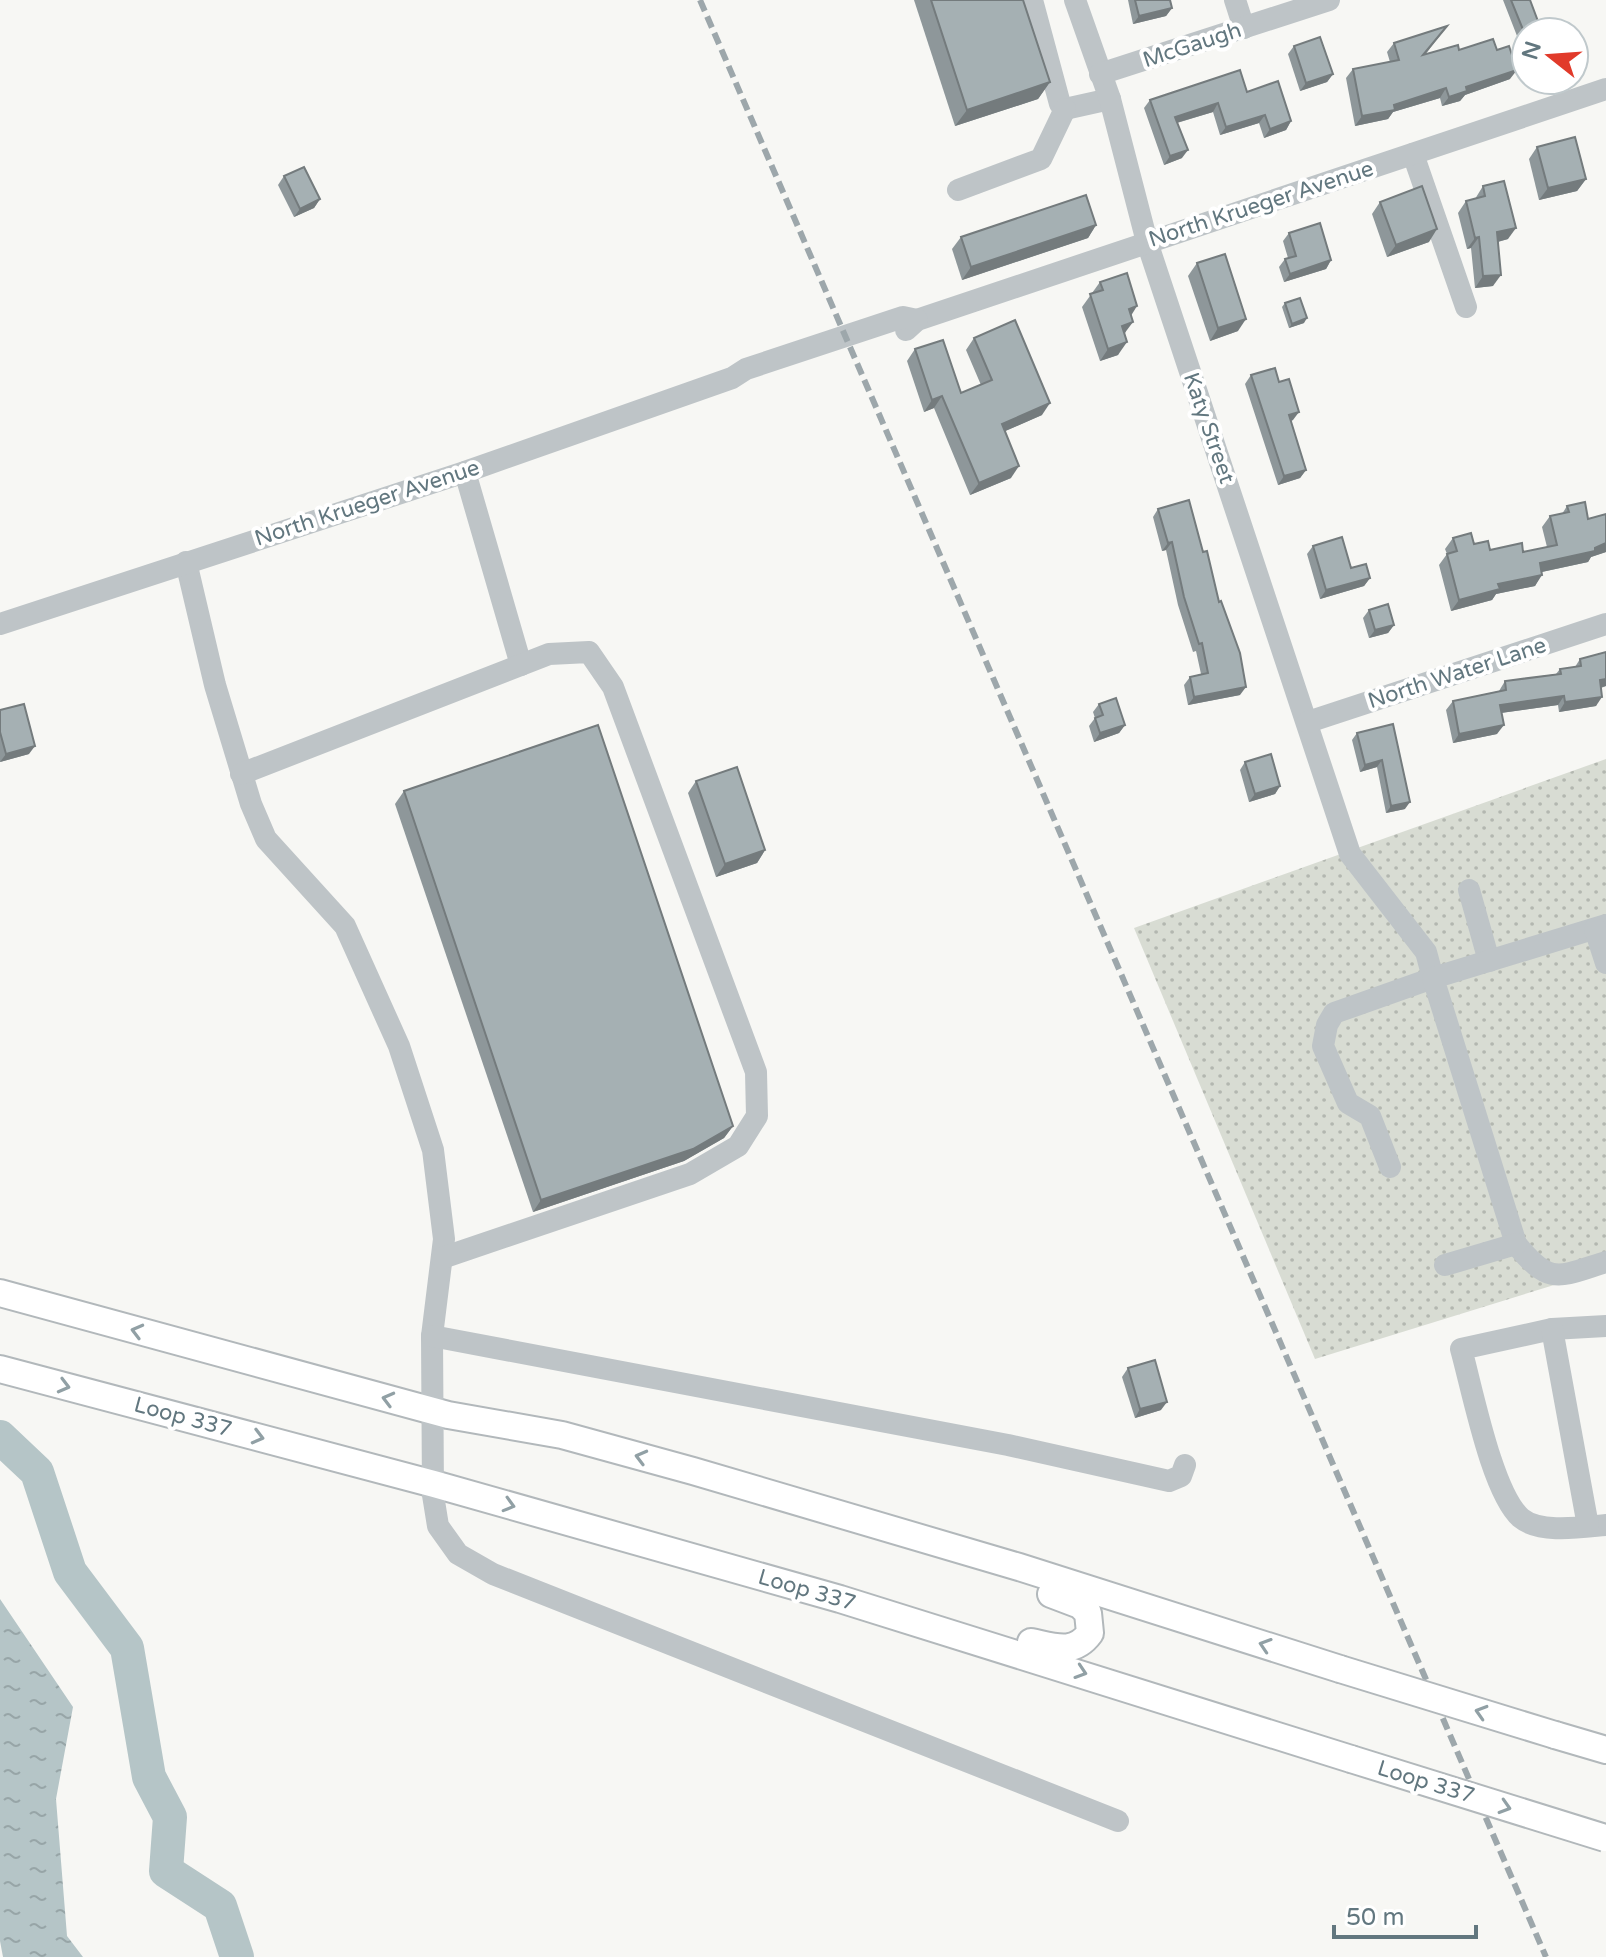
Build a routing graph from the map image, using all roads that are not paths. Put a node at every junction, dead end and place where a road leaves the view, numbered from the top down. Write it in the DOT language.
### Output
graph roads {
  1 [pos="1032,0"];
  2 [pos="1075,0"];
  3 [pos="1235,0"];
  4 [pos="1329,0"];
  5 [pos="1244,28"];
  6 [pos="1100,74"];
  7 [pos="1606,89"];
  8 [pos="1110,99"];
  9 [pos="1065,109"];
  10 [pos="1413,154"];
  11 [pos="958,190"];
  12 [pos="1147,242"];
  13 [pos="1466,307"];
  14 [pos="465,472"];
  15 [pos="186,562"];
  16 [pos="0,624"];
  17 [pos="1606,624"];
  18 [pos="521,665"];
  19 [pos="1308,722"];
  20 [pos="241,774"];
  21 [pos="1469,890"];
  22 [pos="1600,927"];
  23 [pos="1489,961"];
  24 [pos="1606,963"];
  25 [pos="1433,978"];
  26 [pos="1390,1167"];
  27 [pos="1516,1244"];
  28 [pos="442,1258"];
  29 [pos="1606,1262"];
  30 [pos="1445,1265"];
  31 [pos="0,1293"];
  32 [pos="1606,1326"];
  33 [pos="1552,1329"];
  34 [pos="432,1336"];
  35 [pos="0,1369"];
  36 [pos="431,1411"];
  37 [pos="1185,1465"];
  38 [pos="693,1471"];
  39 [pos="434,1484"];
  40 [pos="1597,1526"];
  41 [pos="668,1550"];
  42 [pos="1606,1750"];
  43 [pos="1118,1821"];
  44 [pos="1605,1838"];
  1 -- 9 [label="street"];
  2 -- 6 [label="street, Katy Street"];
  3 -- 5 [label="street"];
  4 -- 5 [label="street, McGaugh"];
  5 -- 6 [label="street, McGaugh"];
  6 -- 8 [label="street, Katy Street"];
  7 -- 10 [label="street, North Krueger Avenue"];
  8 -- 9 [label="street"];
  8 -- 12 [label="street, Katy Street"];
  9 -- 11 [label="street"];
  10 -- 12 [label="street, North Krueger Avenue"];
  10 -- 13 [label="street"];
  12 -- 14 [label="street, North Krueger Avenue"];
  12 -- 19 [label="street, Katy Street"];
  14 -- 15 [label="street, North Krueger Avenue"];
  14 -- 18 [label="street"];
  15 -- 16 [label="street, North Krueger Avenue"];
  15 -- 20 [label="street"];
  17 -- 19 [label="street, North Water Lane"];
  18 -- 20 [label="street"];
  18 -- 28 [label="street"];
  19 -- 25 [label="street, Katy Street"];
  20 -- 28 [label="street"];
  21 -- 23 [label="street"];
  22 -- 23 [label="street"];
  22 -- 24 [label="street"];
  23 -- 25 [label="street"];
  25 -- 26 [label="street"];
  25 -- 27 [label="street"];
  27 -- 29 [label="street"];
  27 -- 30 [label="street"];
  28 -- 34 [label="street"];
  36 -- 31 [label="main road, one-way"];
  32 -- 33 [label="street"];
  33 -- 40 [label="street"];
  33 -- 40 [label="street"];
  34 -- 36 [label="street"];
  34 -- 37 [label="street"];
  35 -- 39 [label="main road, Loop 337, one-way"];
  38 -- 36 [label="main road, one-way"];
  36 -- 39 [label="street"];
  38 -- 41 [label="main road"];
  42 -- 38 [label="main road, one-way, bridge"];
  39 -- 41 [label="main road, Loop 337, one-way"];
  39 -- 43 [label="street"];
  41 -- 44 [label="main road, Loop 337, one-way, bridge"];
}
